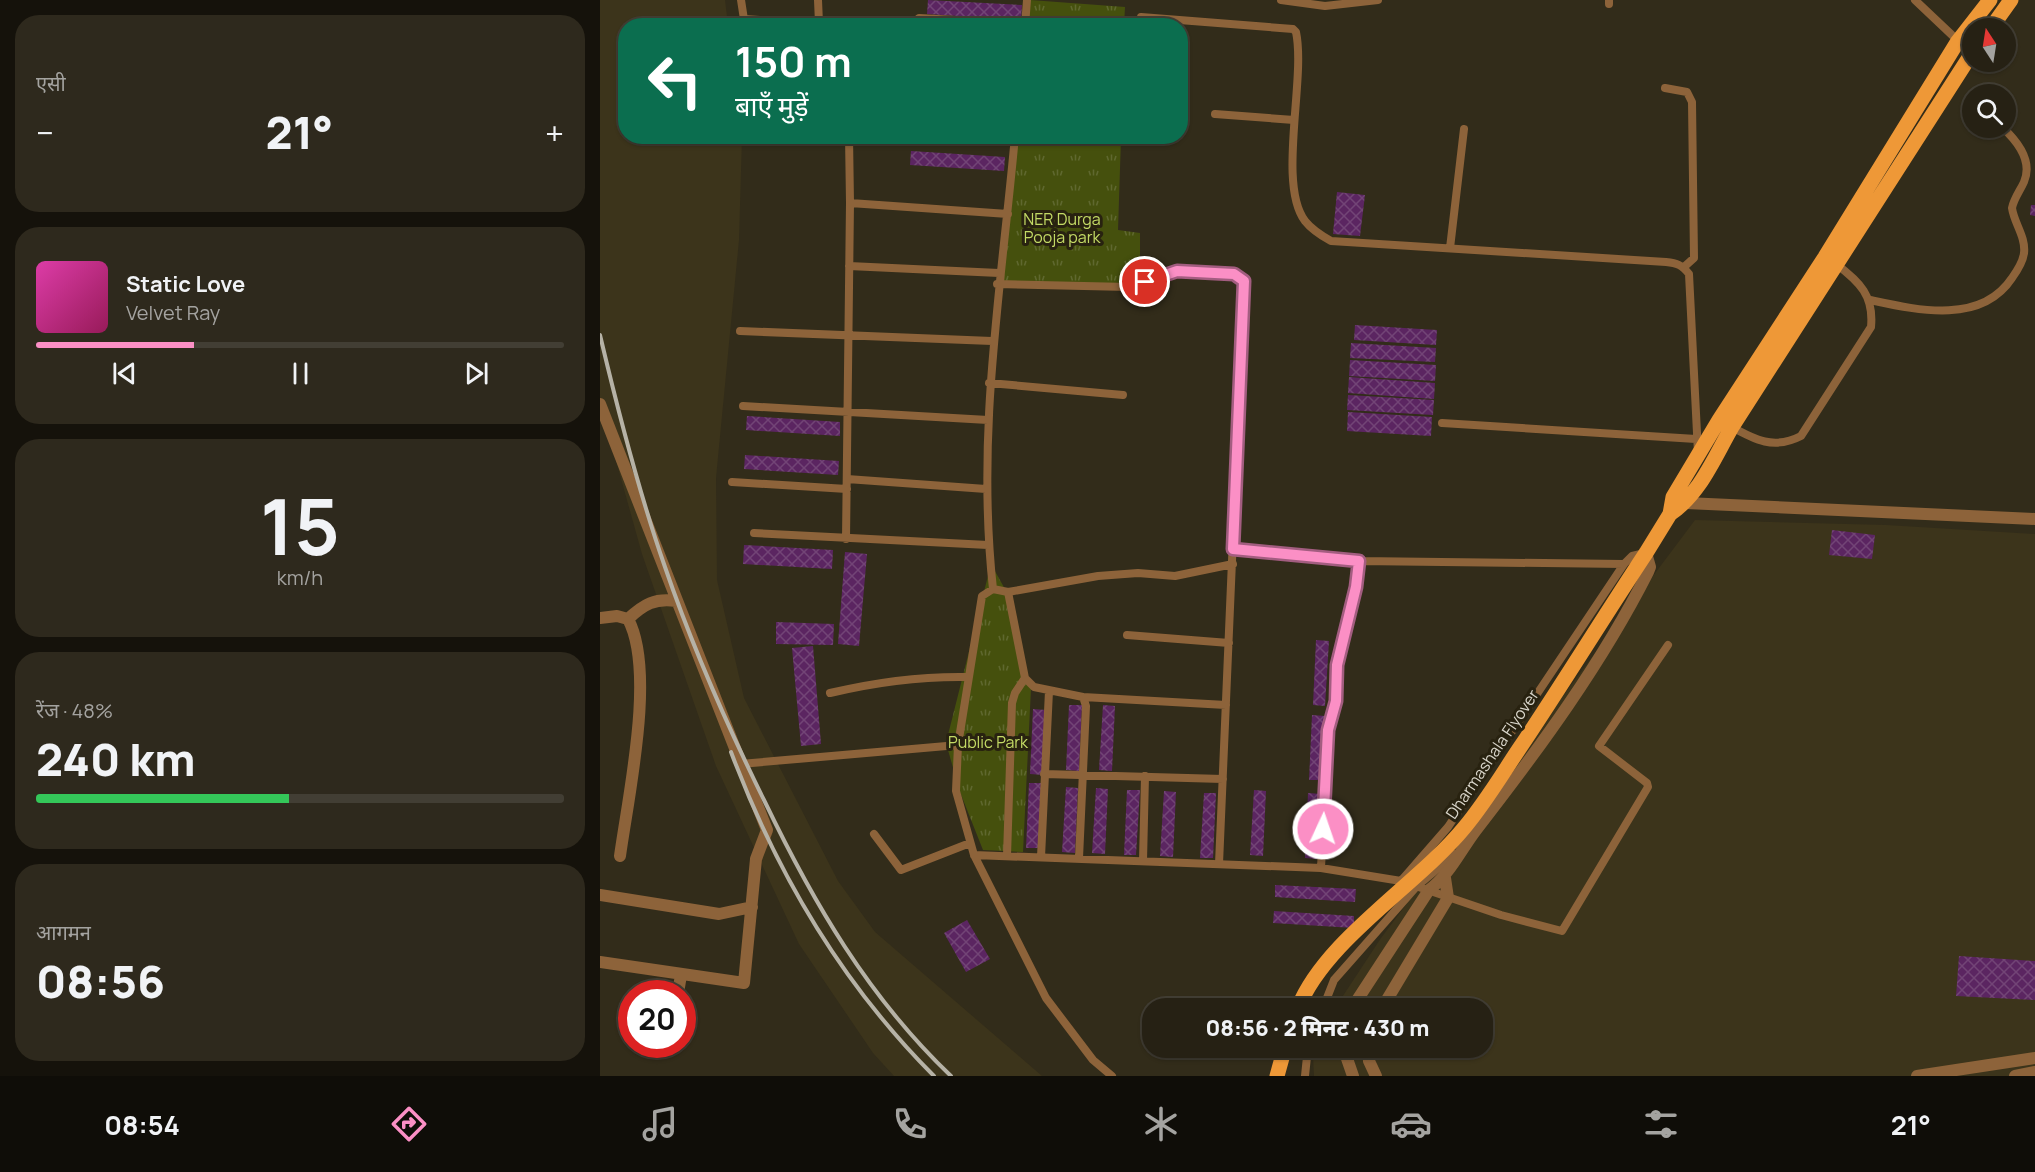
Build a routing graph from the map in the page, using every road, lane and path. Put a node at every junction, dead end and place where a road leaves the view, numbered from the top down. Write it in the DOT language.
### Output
graph roads {
  1 [pos="741,0"];
  2 [pos="818,0"];
  3 [pos="1027,0"];
  4 [pos="1281,0"];
  5 [pos="1378,0"];
  6 [pos="1915,0"];
  7 [pos="1990,0"];
  8 [pos="2011,0"];
  9 [pos="1141,17"];
  10 [pos="744,18"];
  11 [pos="819,18"];
  12 [pos="1026,18"];
  13 [pos="1154,18"];
  14 [pos="1998,18"];
  15 [pos="1188,21"];
  16 [pos="1958,41"];
  17 [pos="1962,44"];
  18 [pos="1962,68"];
  19 [pos="1665,88"];
  20 [pos="1215,114"];
  21 [pos="1294,120"];
  22 [pos="1464,129"];
  23 [pos="2014,138"];
  24 [pos="849,144"];
  25 [pos="1013,144"];
  26 [pos="850,203"];
  27 [pos="1008,214"];
  28 [pos="1450,248"];
  29 [pos="1831,260"];
  30 [pos="849,266"];
  31 [pos="1684,267"];
  32 [pos="999,273"];
  33 [pos="998,284"];
  34 [pos="1870,300"];
  35 [pos="740,331"];
  36 [pos="849,334"];
  37 [pos="992,341"];
  38 [pos="989,383"];
  39 [pos="1123,395"];
  40 [pos="600,404"];
  41 [pos="743,406"];
  42 [pos="848,410"];
  43 [pos="988,420"];
  44 [pos="1442,423"];
  45 [pos="1725,424"];
  46 [pos="1696,439"];
  47 [pos="1698,455"];
  48 [pos="847,479"];
  49 [pos="732,482"];
  50 [pos="847,489"];
  51 [pos="986,489"];
  52 [pos="1680,500"];
  53 [pos="2035,519"];
  54 [pos="754,533"];
  55 [pos="846,539"];
  56 [pos="988,545"];
  57 [pos="1233,549"];
  58 [pos="1646,553"];
  59 [pos="1359,561"];
  60 [pos="1233,564"];
  61 [pos="1628,568"];
  62 [pos="993,589"];
  63 [pos="1008,592"];
  64 [pos="676,601"];
  65 [pos="600,618"];
  66 [pos="628,619"];
  67 [pos="1127,635"];
  68 [pos="1229,642"];
  69 [pos="1668,645"];
  70 [pos="969,677"];
  71 [pos="1025,678"];
  72 [pos="1049,691"];
  73 [pos="830,693"];
  74 [pos="1083,697"];
  75 [pos="1226,705"];
  76 [pos="958,745"];
  77 [pos="740,764"];
  78 [pos="1044,774"];
  79 [pos="1083,774"];
  80 [pos="1145,777"];
  81 [pos="1223,778"];
  82 [pos="874,834"];
  83 [pos="970,843"];
  84 [pos="1463,848"];
  85 [pos="974,855"];
  86 [pos="620,856"];
  87 [pos="1007,856"];
  88 [pos="1041,857"];
  89 [pos="1079,858"];
  90 [pos="1143,861"];
  91 [pos="1219,864"];
  92 [pos="1321,868"];
  93 [pos="1445,878"];
  94 [pos="1401,881"];
  95 [pos="1416,886"];
  96 [pos="1429,890"];
  97 [pos="600,895"];
  98 [pos="1449,897"];
  99 [pos="752,907"];
  100 [pos="600,962"];
  101 [pos="681,975"];
  102 [pos="680,980"];
  103 [pos="1302,998"];
  104 [pos="1327,998"];
  105 [pos="1359,998"];
  106 [pos="1388,998"];
  107 [pos="1282,1058"];
  108 [pos="1307,1058"];
  109 [pos="1347,1058"];
  110 [pos="1369,1058"];
  111 [pos="2035,1058"];
  112 [pos="2035,1072"];
  113 [pos="1112,1076"];
  114 [pos="1277,1076"];
  115 [pos="1305,1076"];
  116 [pos="1353,1076"];
  117 [pos="1376,1076"];
  118 [pos="1917,1076"];
  119 [pos="2014,1076"];
  1 -- 10 [label="lane"];
  2 -- 11 [label="lane"];
  3 -- 12 [label="lane"];
  4 -- 5 [label="lane"];
  6 -- 16 [label="lane"];
  7 -- 16 [label="main road"];
  8 -- 14 [label="main road"];
  9 -- 13 [label="lane"];
  15 -- 21 [label="lane"];
  16 -- 17 [label="lane"];
  16 -- 29 [label="main road"];
  18 -- 29 [label="main road"];
  19 -- 31 [label="lane"];
  20 -- 21 [label="lane"];
  21 -- 28 [label="lane"];
  22 -- 28 [label="lane"];
  23 -- 34 [label="lane"];
  24 -- 26 [label="lane"];
  25 -- 27 [label="lane"];
  26 -- 27 [label="lane"];
  26 -- 30 [label="lane"];
  27 -- 32 [label="lane"];
  28 -- 31 [label="lane"];
  29 -- 34 [label="lane"];
  29 -- 45 [label="main road"];
  30 -- 32 [label="lane"];
  30 -- 36 [label="lane"];
  31 -- 46 [label="lane"];
  32 -- 33 [label="lane"];
  33 -- 37 [label="lane"];
  33 -- 57 [label="lane"];
  34 -- 45 [label="lane"];
  35 -- 36 [label="lane"];
  36 -- 37 [label="lane"];
  36 -- 42 [label="lane"];
  37 -- 38 [label="lane"];
  38 -- 39 [label="lane"];
  38 -- 43 [label="lane"];
  40 -- 64 [label="street"];
  41 -- 42 [label="lane"];
  42 -- 43 [label="lane"];
  42 -- 48 [label="lane"];
  43 -- 51 [label="lane"];
  44 -- 46 [label="lane"];
  45 -- 47 [label="main road"];
  45 -- 52 [label="main road"];
  46 -- 47 [label="lane"];
  47 -- 52 [label="main road"];
  48 -- 50 [label="lane"];
  48 -- 51 [label="lane"];
  49 -- 50 [label="lane"];
  50 -- 55 [label="lane"];
  51 -- 56 [label="lane"];
  52 -- 53 [label="street"];
  52 -- 58 [label="main road, Dharmashala Flyover"];
  54 -- 55 [label="lane"];
  55 -- 56 [label="lane"];
  56 -- 62 [label="lane"];
  57 -- 59 [label="lane"];
  57 -- 60 [label="lane"];
  58 -- 61 [label="main road, Dharmashala Flyover"];
  58 -- 84 [label="street"];
  59 -- 61 [label="lane"];
  59 -- 92 [label="lane"];
  60 -- 63 [label="lane"];
  60 -- 68 [label="lane"];
  61 -- 94 [label="lane"];
  61 -- 103 [label="main road, Dharmashala Flyover"];
  62 -- 63 [label="lane"];
  62 -- 70 [label="lane"];
  63 -- 71 [label="lane"];
  64 -- 66 [label="street"];
  64 -- 77 [label="street"];
  65 -- 66 [label="street"];
  66 -- 86 [label="street"];
  67 -- 68 [label="lane"];
  68 -- 75 [label="lane"];
  69 -- 98 [label="lane"];
  70 -- 73 [label="lane"];
  70 -- 76 [label="lane"];
  71 -- 72 [label="lane"];
  71 -- 87 [label="lane"];
  72 -- 74 [label="lane"];
  72 -- 78 [label="lane"];
  74 -- 75 [label="lane"];
  74 -- 79 [label="lane"];
  75 -- 81 [label="lane"];
  76 -- 77 [label="lane"];
  76 -- 83 [label="lane"];
  77 -- 99 [label="street"];
  78 -- 79 [label="lane"];
  78 -- 88 [label="lane"];
  79 -- 80 [label="lane"];
  79 -- 89 [label="lane"];
  80 -- 81 [label="lane"];
  80 -- 90 [label="lane"];
  81 -- 91 [label="lane"];
  82 -- 83 [label="lane"];
  83 -- 85 [label="lane"];
  84 -- 93 [label="street"];
  84 -- 95 [label="lane"];
  85 -- 87 [label="lane"];
  85 -- 113 [label="lane"];
  87 -- 88 [label="lane"];
  88 -- 89 [label="lane"];
  89 -- 90 [label="lane"];
  90 -- 91 [label="lane"];
  91 -- 92 [label="lane"];
  92 -- 94 [label="lane"];
  93 -- 96 [label="street"];
  93 -- 98 [label="street"];
  94 -- 95 [label="lane"];
  95 -- 96 [label="lane"];
  95 -- 104 [label="lane"];
  96 -- 98 [label="lane"];
  96 -- 105 [label="street"];
  97 -- 99 [label="street"];
  98 -- 106 [label="street"];
  99 -- 101 [label="street"];
  100 -- 101 [label="street"];
  101 -- 102 [label="street"];
  107 -- 114 [label="main road"];
  108 -- 115 [label="lane"];
  109 -- 116 [label="street"];
  110 -- 117 [label="street"];
  111 -- 118 [label="street"];
  112 -- 119 [label="street"];
}
